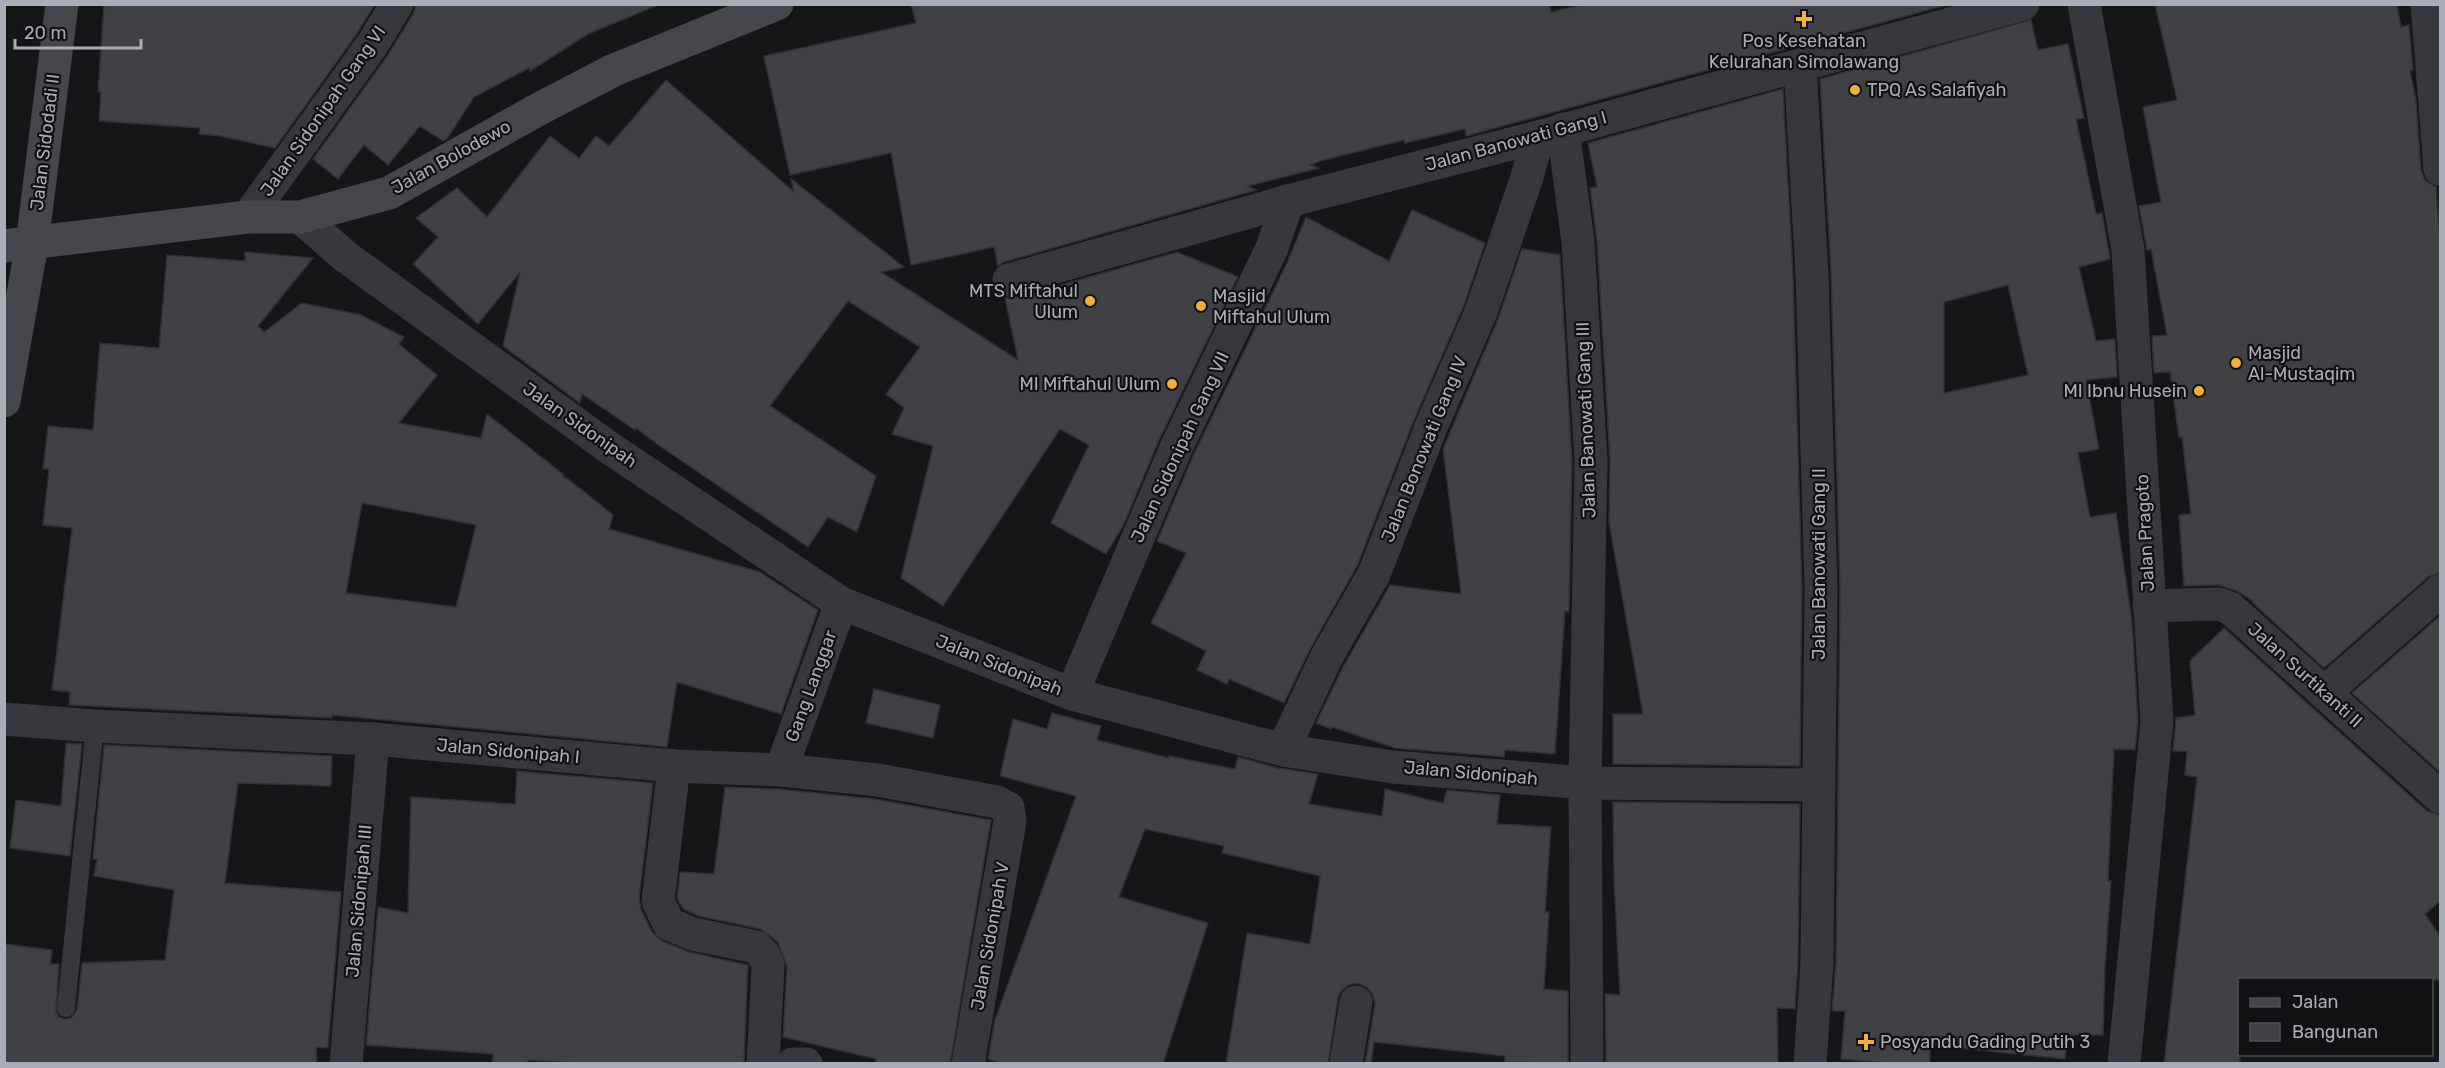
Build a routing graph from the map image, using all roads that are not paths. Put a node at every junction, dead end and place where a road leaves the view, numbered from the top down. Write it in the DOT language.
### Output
graph roads {
  1 [pos="62,4"];
  2 [pos="397,4"];
  3 [pos="777,4"];
  4 [pos="2024,4"];
  5 [pos="2084,4"];
  6 [pos="2427,4"];
  7 [pos="1800,66"];
  8 [pos="1550,133"];
  9 [pos="2440,170"];
  10 [pos="1288,201"];
  11 [pos="248,217"];
  12 [pos="300,217"];
  13 [pos="18,245"];
  14 [pos="1009,280"];
  15 [pos="4,401"];
  16 [pos="2440,591"];
  17 [pos="841,603"];
  18 [pos="2149,606"];
  19 [pos="2324,693"];
  20 [pos="1071,694"];
  21 [pos="4,719"];
  22 [pos="95,726"];
  23 [pos="373,739"];
  24 [pos="1283,750"];
  25 [pos="674,766"];
  26 [pos="781,770"];
  27 [pos="1585,783"];
  28 [pos="1819,785"];
  29 [pos="2440,797"];
  30 [pos="1008,808"];
  31 [pos="1356,1002"];
  32 [pos="66,1008"];
  33 [pos="346,1064"];
  34 [pos="763,1064"];
  35 [pos="793,1064"];
  36 [pos="806,1064"];
  37 [pos="968,1064"];
  38 [pos="1346,1064"];
  39 [pos="1587,1064"];
  40 [pos="1810,1064"];
  41 [pos="2124,1064"];
  1 -- 13 [label="street, Jalan Sidodadi II"];
  2 -- 11 [label="street, Jalan Sidonipah Gang VI"];
  3 -- 12 [label="street, Jalan Bolodewo"];
  4 -- 7 [label="street, Jalan Banowati Gang I"];
  5 -- 18 [label="street, Jalan Pragoto"];
  6 -- 9 [label="street"];
  7 -- 8 [label="street, Jalan Banowati Gang I"];
  7 -- 28 [label="street, Jalan Banowati Gang II"];
  8 -- 10 [label="street, Jalan Banowati Gang I"];
  8 -- 24 [label="street, Jalan Bonowati Gang IV"];
  8 -- 27 [label="street, Jalan Banowati Gang III"];
  10 -- 14 [label="street, Jalan Banowati Gang I"];
  10 -- 20 [label="street, Jalan Sidonipah Gang VII"];
  11 -- 12 [label="street, Jalan Bolodewo"];
  11 -- 13 [label="street, Jalan Bolodewo"];
  12 -- 17 [label="street, Jalan Sidonipah"];
  13 -- 15 [label="street, Jalan Sidodadi II"];
  16 -- 19 [label="street"];
  17 -- 20 [label="street, Jalan Sidonipah"];
  17 -- 26 [label="street, Gang Langgar"];
  18 -- 19 [label="street, Jalan Surtikanti II"];
  18 -- 41 [label="street, Jalan Pragoto"];
  19 -- 29 [label="street, Jalan Surtikanti II"];
  20 -- 24 [label="street, Jalan Sidonipah"];
  21 -- 22 [label="street, Jalan Sidonipah I"];
  22 -- 23 [label="street, Jalan Sidonipah I"];
  22 -- 32 [label="lane"];
  23 -- 25 [label="street, Jalan Sidonipah I"];
  23 -- 33 [label="street, Jalan Sidonipah III"];
  24 -- 27 [label="street, Jalan Sidonipah"];
  25 -- 26 [label="street, Jalan Sidonipah I"];
  25 -- 34 [label="street"];
  26 -- 30 [label="street, Jalan Sidonipah I"];
  27 -- 28 [label="street, Jalan Sidonipah"];
  27 -- 39 [label="street, Jalan Banowati Gang III"];
  28 -- 40 [label="street, Jalan Banowati Gang II"];
  30 -- 37 [label="street, Jalan Sidonipah V"];
  31 -- 38 [label="street"];
  35 -- 36 [label="street"];
}
